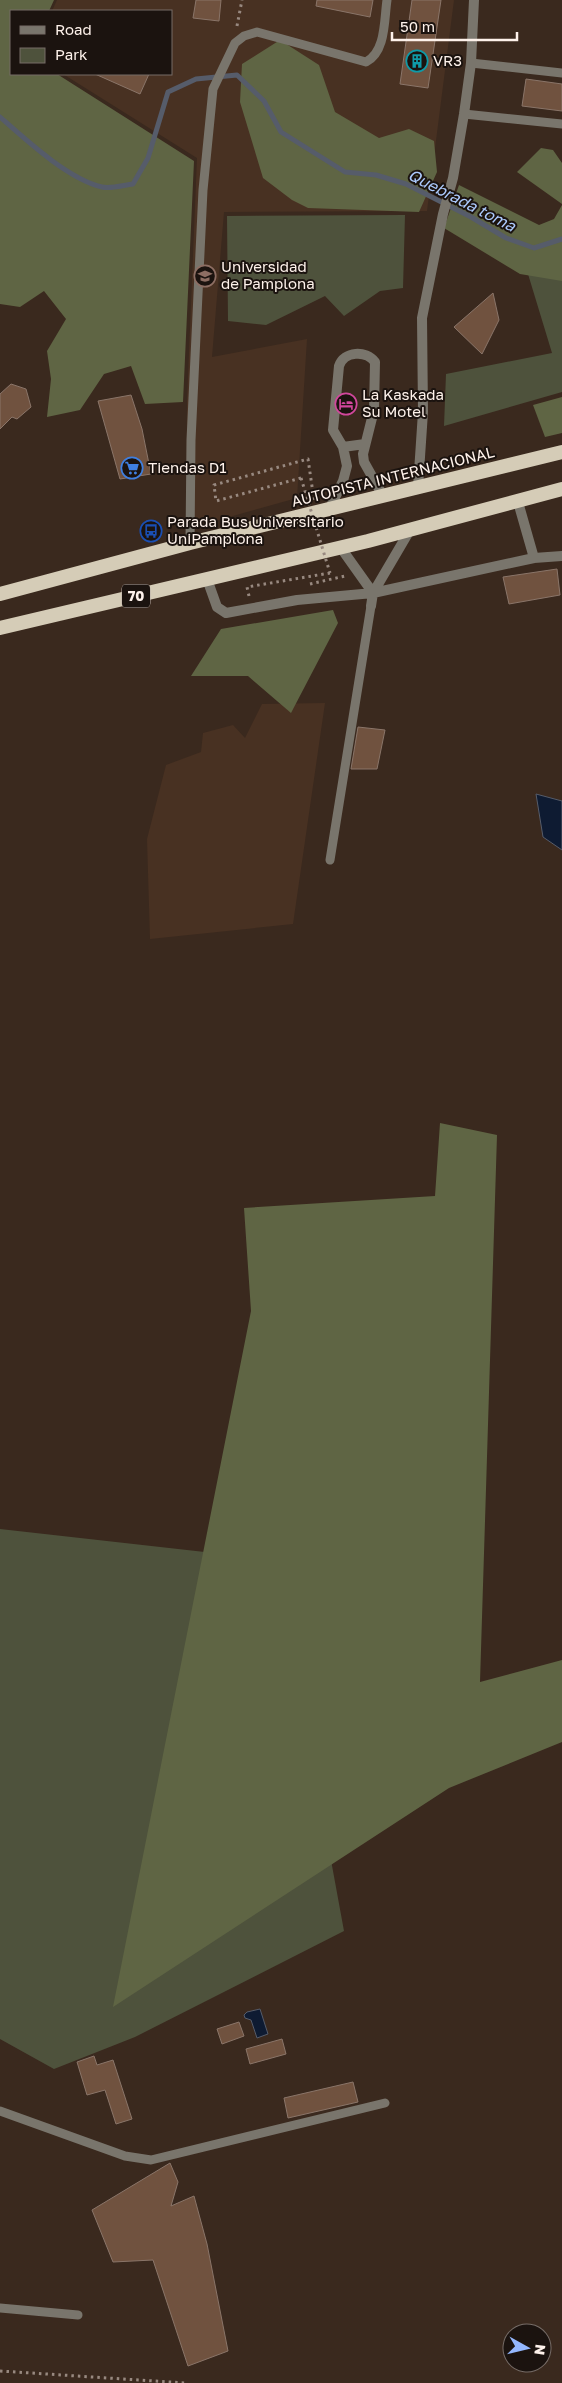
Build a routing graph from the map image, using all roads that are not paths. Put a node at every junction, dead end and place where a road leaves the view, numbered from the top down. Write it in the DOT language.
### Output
graph roads {
  1 [pos="387,0"];
  2 [pos="474,0"];
  3 [pos="471,63"];
  4 [pos="562,73"];
  5 [pos="464,114"];
  6 [pos="562,124"];
  7 [pos="365,444"];
  8 [pos="343,446"];
  9 [pos="562,452"];
  10 [pos="418,487"];
  11 [pos="562,489"];
  12 [pos="383,496"];
  13 [pos="518,502"];
  14 [pos="323,511"];
  15 [pos="410,530"];
  16 [pos="190,543"];
  17 [pos="341,548"];
  18 [pos="562,556"];
  19 [pos="534,558"];
  20 [pos="207,579"];
  21 [pos="373,593"];
  22 [pos="0,594"];
  23 [pos="371,606"];
  24 [pos="0,628"];
  25 [pos="330,860"];
  26 [pos="385,2102"];
  27 [pos="0,2111"];
  28 [pos="0,2308"];
  29 [pos="78,2315"];
  1 -- 16 [label="lane"];
  2 -- 3 [label="street"];
  3 -- 4 [label="lane"];
  3 -- 5 [label="street"];
  5 -- 6 [label="lane"];
  5 -- 10 [label="street"];
  7 -- 8 [label="street"];
  7 -- 8 [label="street"];
  7 -- 12 [label="street"];
  8 -- 14 [label="street"];
  9 -- 10 [label="highway, AUTOPISTA INTERNACIONAL / 70"];
  10 -- 12 [label="highway, AUTOPISTA INTERNACIONAL / 70"];
  11 -- 13 [label="highway, 70"];
  12 -- 14 [label="highway, AUTOPISTA INTERNACIONAL / 70"];
  13 -- 15 [label="highway, 70"];
  13 -- 19 [label="street"];
  14 -- 16 [label="highway, AUTOPISTA INTERNACIONAL / 70"];
  15 -- 17 [label="highway, 70"];
  15 -- 21 [label="street"];
  16 -- 22 [label="highway, AUTOPISTA INTERNACIONAL / 70"];
  17 -- 20 [label="highway, 70"];
  17 -- 21 [label="street"];
  18 -- 19 [label="street"];
  19 -- 21 [label="street"];
  20 -- 21 [label="street"];
  20 -- 24 [label="highway, 70"];
  21 -- 23 [label="street"];
  23 -- 25 [label="lane"];
  26 -- 27 [label="lane"];
  28 -- 29 [label="lane"];
}
